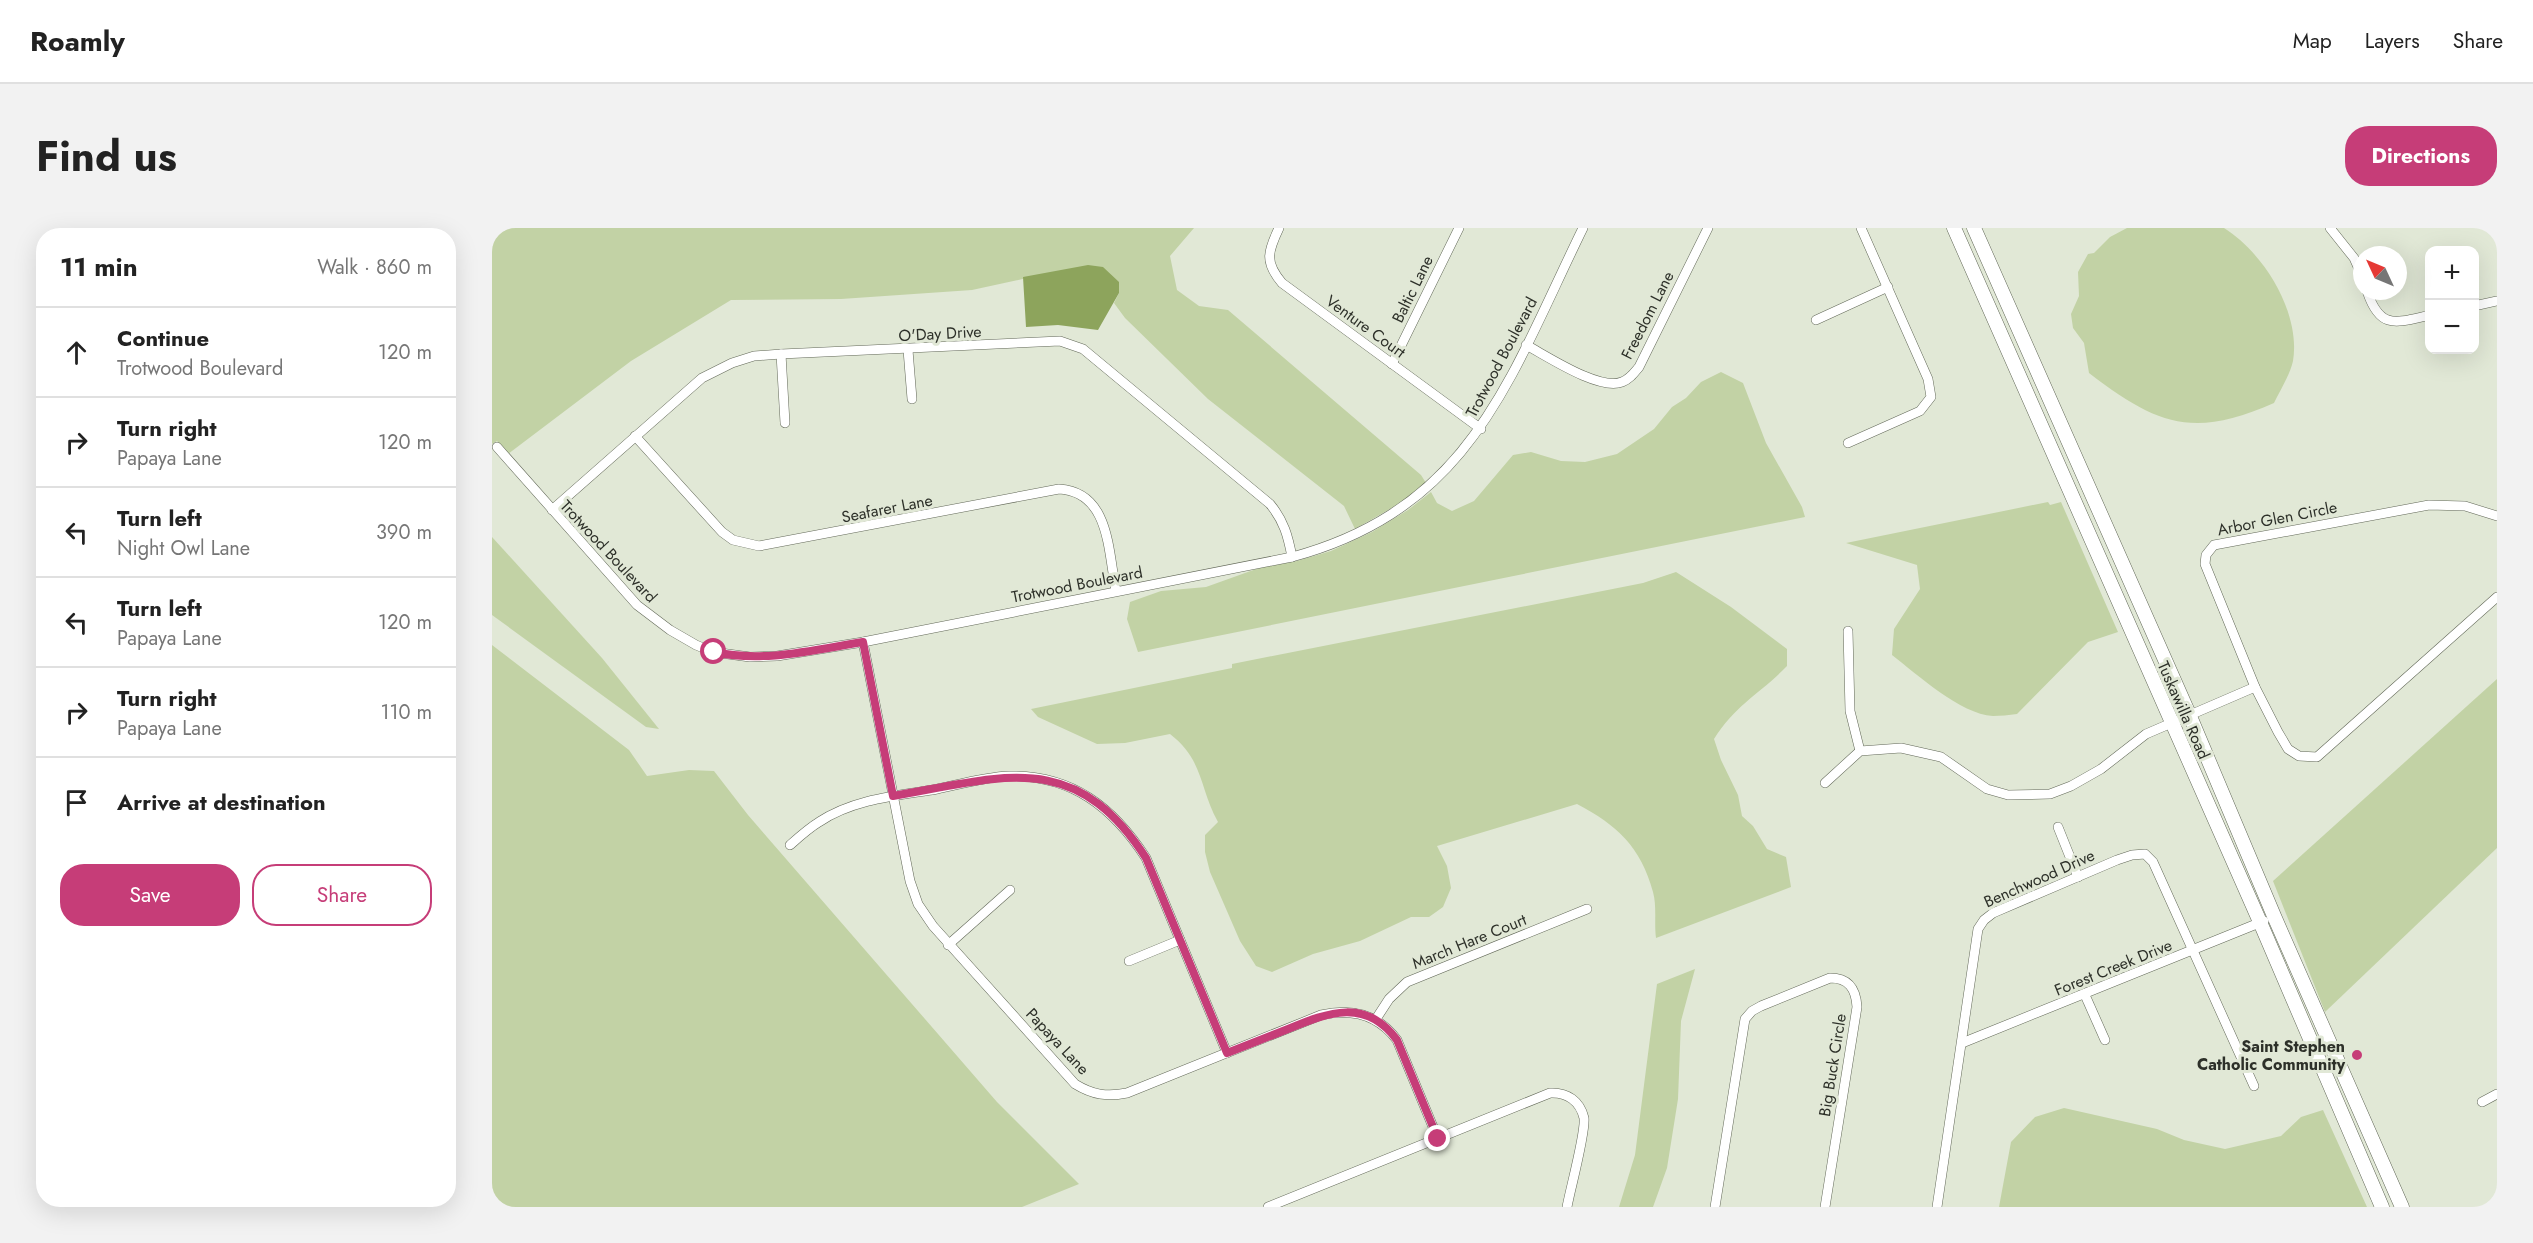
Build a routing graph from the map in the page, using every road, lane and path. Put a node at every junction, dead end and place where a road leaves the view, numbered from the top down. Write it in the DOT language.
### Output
graph roads {
  1 [pos="1279,228"];
  2 [pos="1459,228"];
  3 [pos="1583,228"];
  4 [pos="1708,228"];
  5 [pos="1861,228"];
  6 [pos="1954,228"];
  7 [pos="1974,228"];
  8 [pos="2330,228"];
  9 [pos="2353,257"];
  10 [pos="1888,287"];
  11 [pos="2371,300"];
  12 [pos="2497,301"];
  13 [pos="2479,305"];
  14 [pos="2425,316"];
  15 [pos="1816,320"];
  16 [pos="1526,345"];
  17 [pos="908,350"];
  18 [pos="780,354"];
  19 [pos="1392,364"];
  20 [pos="912,399"];
  21 [pos="785,423"];
  22 [pos="1481,429"];
  23 [pos="635,436"];
  24 [pos="1848,443"];
  25 [pos="496,447"];
  26 [pos="552,510"];
  27 [pos="2497,516"];
  28 [pos="1292,556"];
  29 [pos="1116,591"];
  30 [pos="2497,597"];
  31 [pos="1848,631"];
  32 [pos="863,642"];
  33 [pos="2255,687"];
  34 [pos="2189,714"];
  35 [pos="2171,722"];
  36 [pos="1860,751"];
  37 [pos="1825,783"];
  38 [pos="893,796"];
  39 [pos="2058,827"];
  40 [pos="790,845"];
  41 [pos="2078,877"];
  42 [pos="1010,890"];
  43 [pos="1587,909"];
  44 [pos="2274,916"];
  45 [pos="2260,922"];
  46 [pos="1180,940"];
  47 [pos="948,945"];
  48 [pos="2193,950"];
  49 [pos="1129,961"];
  50 [pos="2085,994"];
  51 [pos="1376,1019"];
  52 [pos="2106,1040"];
  53 [pos="1962,1043"];
  54 [pos="1227,1053"];
  55 [pos="2254,1086"];
  56 [pos="2497,1094"];
  57 [pos="2482,1102"];
  58 [pos="1438,1139"];
  59 [pos="1268,1207"];
  60 [pos="1567,1207"];
  61 [pos="1715,1207"];
  62 [pos="1825,1207"];
  63 [pos="1937,1207"];
  64 [pos="2382,1207"];
  65 [pos="2402,1207"];
  1 -- 19 [label="street, Venture Court"];
  2 -- 19 [label="street, Baltic Lane"];
  3 -- 16 [label="street, Trotwood Boulevard"];
  4 -- 16 [label="street, Freedom Lane"];
  5 -- 10 [label="street"];
  6 -- 35 [label="main road, Tuskawilla Road"];
  7 -- 34 [label="main road, Tuskawilla Road"];
  8 -- 9 [label="street"];
  10 -- 15 [label="street"];
  10 -- 24 [label="street"];
  11 -- 14 [label="street"];
  12 -- 13 [label="street"];
  16 -- 22 [label="street, Trotwood Boulevard"];
  17 -- 18 [label="street, O'Day Drive"];
  17 -- 20 [label="street"];
  17 -- 28 [label="street, O'Day Drive"];
  18 -- 21 [label="street"];
  18 -- 23 [label="street, O'Day Drive"];
  19 -- 22 [label="street, Venture Court"];
  22 -- 28 [label="street, Trotwood Boulevard"];
  23 -- 26 [label="street, O'Day Drive"];
  23 -- 29 [label="street, Seafarer Lane"];
  25 -- 26 [label="street, Trotwood Boulevard"];
  26 -- 32 [label="street, Trotwood Boulevard"];
  27 -- 33 [label="street, Arbor Glen Circle"];
  28 -- 29 [label="street, Trotwood Boulevard"];
  29 -- 32 [label="street, Trotwood Boulevard"];
  30 -- 33 [label="street, Arbor Glen Circle"];
  31 -- 36 [label="street"];
  32 -- 38 [label="street, Papaya Lane"];
  33 -- 34 [label="street"];
  34 -- 35 [label="street"];
  34 -- 44 [label="main road, Tuskawilla Road"];
  35 -- 36 [label="street"];
  35 -- 45 [label="main road, Tuskawilla Road"];
  36 -- 37 [label="street"];
  38 -- 40 [label="street"];
  38 -- 46 [label="street"];
  38 -- 47 [label="street, Papaya Lane"];
  39 -- 41 [label="street"];
  41 -- 48 [label="street, Benchwood Drive"];
  41 -- 53 [label="street, Benchwood Drive"];
  42 -- 47 [label="street"];
  43 -- 51 [label="street, March Hare Court"];
  44 -- 45 [label="street, Forest Creek Drive"];
  44 -- 65 [label="main road, Tuskawilla Road"];
  45 -- 48 [label="street, Forest Creek Drive"];
  45 -- 64 [label="main road, Tuskawilla Road"];
  46 -- 49 [label="street"];
  46 -- 54 [label="street"];
  47 -- 54 [label="street, Papaya Lane"];
  48 -- 50 [label="street, Forest Creek Drive"];
  48 -- 55 [label="street"];
  50 -- 52 [label="street"];
  50 -- 53 [label="street, Forest Creek Drive"];
  51 -- 54 [label="street, Papaya Lane"];
  51 -- 58 [label="street"];
  53 -- 63 [label="street, Benchwood Drive"];
  56 -- 57 [label="street"];
  58 -- 59 [label="street"];
  58 -- 60 [label="street"];
  61 -- 62 [label="street, Big Buck Circle"];
}
